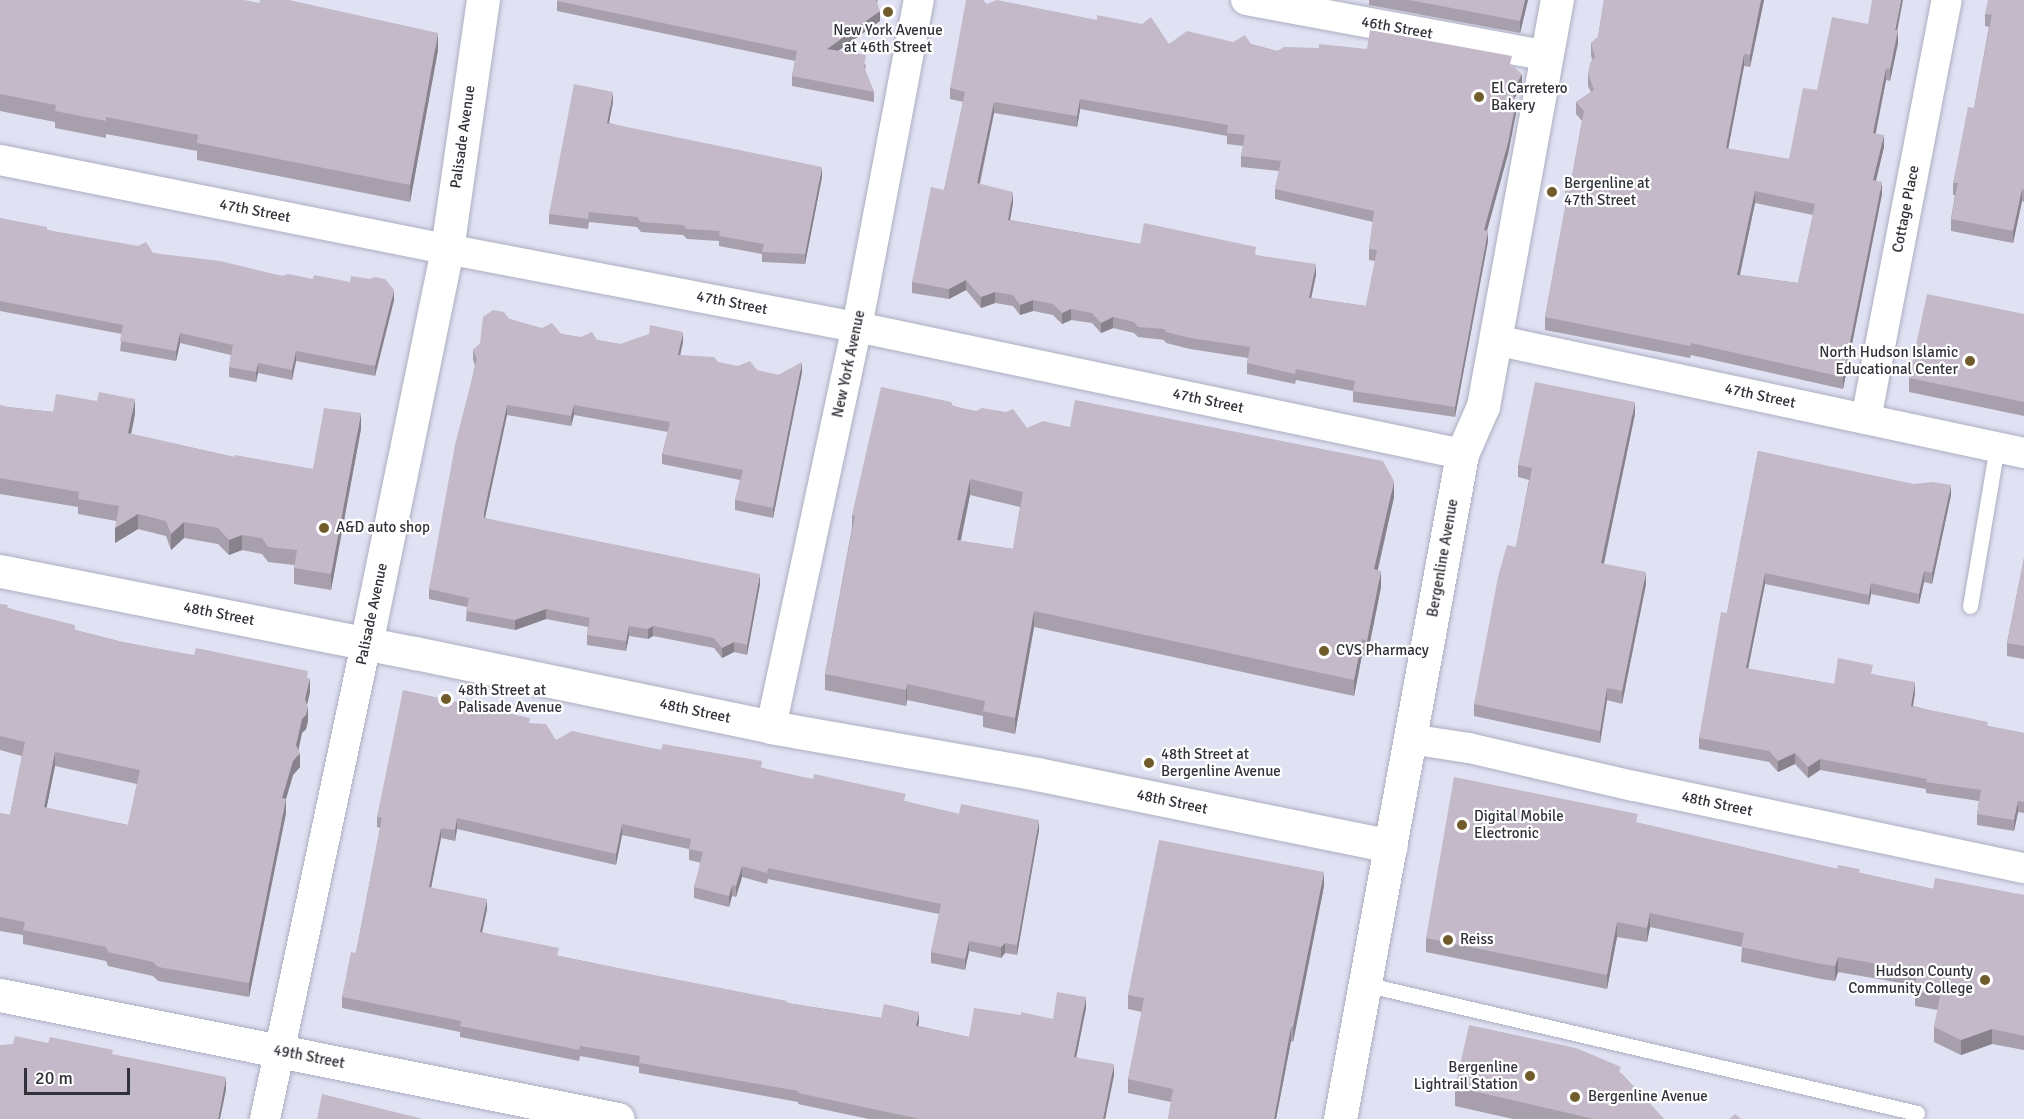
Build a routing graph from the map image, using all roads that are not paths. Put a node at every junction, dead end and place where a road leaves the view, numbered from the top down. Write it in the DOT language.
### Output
graph roads {
  1 [pos="483,0"];
  2 [pos="919,0"];
  3 [pos="1246,0"];
  4 [pos="1557,0"];
  5 [pos="1947,0"];
  6 [pos="1547,56"];
  7 [pos="0,160"];
  8 [pos="447,249"];
  9 [pos="857,327"];
  10 [pos="1495,340"];
  11 [pos="1866,419"];
  12 [pos="2010,450"];
  13 [pos="1462,454"];
  14 [pos="0,571"];
  15 [pos="1970,606"];
  16 [pos="366,644"];
  17 [pos="771,727"];
  18 [pos="1410,740"];
  19 [pos="1391,846"];
  20 [pos="2024,868"];
  21 [pos="1364,984"];
  22 [pos="0,995"];
  23 [pos="278,1051"];
  24 [pos="1917,1113"];
  25 [pos="266,1119"];
  26 [pos="618,1119"];
  27 [pos="1340,1119"];
  1 -- 8 [label="street, Palisade Avenue"];
  2 -- 9 [label="street, New York Avenue"];
  3 -- 6 [label="street, 46th Street"];
  4 -- 6 [label="street, Bergenline Avenue"];
  5 -- 11 [label="street, Cottage Place"];
  6 -- 10 [label="street, Bergenline Avenue"];
  7 -- 8 [label="street, 47th Street"];
  8 -- 9 [label="street, 47th Street"];
  8 -- 16 [label="street, Palisade Avenue"];
  9 -- 13 [label="street, 47th Street"];
  9 -- 17 [label="street, New York Avenue"];
  10 -- 11 [label="street, 47th Street"];
  10 -- 13 [label="street, Bergenline Avenue"];
  11 -- 12 [label="street, 47th Street"];
  12 -- 15 [label="lane"];
  13 -- 18 [label="street, Bergenline Avenue"];
  14 -- 16 [label="street, 48th Street"];
  16 -- 17 [label="street, 48th Street"];
  16 -- 23 [label="street, Palisade Avenue"];
  17 -- 19 [label="street, 48th Street"];
  18 -- 19 [label="street, Bergenline Avenue"];
  18 -- 20 [label="street, 48th Street"];
  19 -- 21 [label="street, Bergenline Avenue"];
  21 -- 24 [label="lane"];
  21 -- 27 [label="street, Bergenline Avenue"];
  22 -- 23 [label="street, 49th Street"];
  23 -- 25 [label="street, Palisade Avenue"];
  23 -- 26 [label="street, 49th Street"];
}
